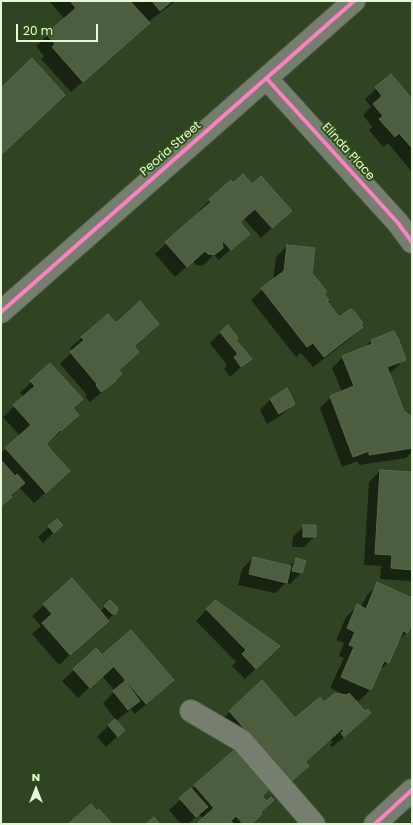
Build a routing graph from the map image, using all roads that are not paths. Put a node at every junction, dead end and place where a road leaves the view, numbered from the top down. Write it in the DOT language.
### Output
graph roads {
  1 [pos="354,1"];
  2 [pos="266,79"];
  3 [pos="412,242"];
  4 [pos="1,312"];
  5 [pos="191,711"];
  6 [pos="412,790"];
  7 [pos="314,824"];
  8 [pos="375,824"];
  1 -- 2 [label="street, Peoria Street"];
  2 -- 3 [label="street, Elinda Place"];
  2 -- 4 [label="street, Peoria Street"];
  5 -- 7 [label="street"];
  6 -- 8 [label="street"];
}
